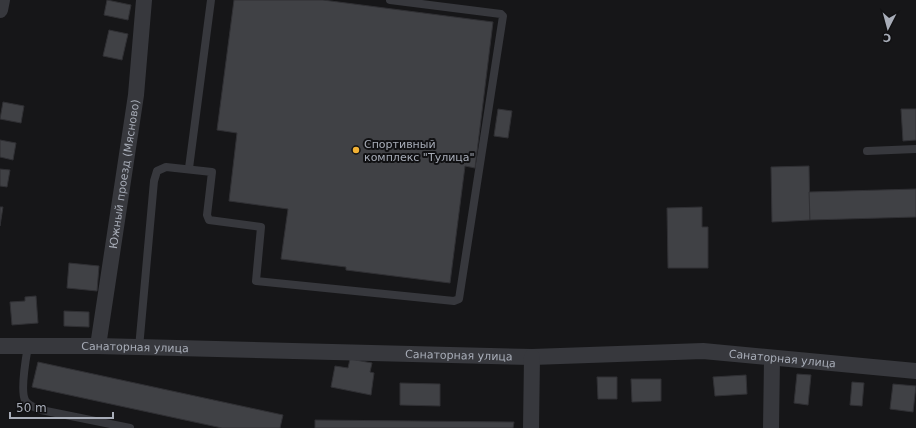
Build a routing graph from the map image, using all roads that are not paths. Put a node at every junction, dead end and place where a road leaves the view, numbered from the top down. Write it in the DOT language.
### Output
graph roads {
  1 [pos="2,0"];
  2 [pos="144,0"];
  3 [pos="211,0"];
  4 [pos="390,0"];
  5 [pos="0,10"];
  6 [pos="916,150"];
  7 [pos="868,151"];
  8 [pos="189,168"];
  9 [pos="0,346"];
  10 [pos="28,346"];
  11 [pos="98,346"];
  12 [pos="139,348"];
  13 [pos="532,357"];
  14 [pos="772,358"];
  15 [pos="916,371"];
  16 [pos="130,428"];
  17 [pos="531,428"];
  18 [pos="772,428"];
  1 -- 5 [label="street"];
  2 -- 11 [label="street, Южный проезд (Мясново)"];
  3 -- 8 [label="lane"];
  4 -- 8 [label="lane"];
  6 -- 7 [label="lane"];
  8 -- 12 [label="lane"];
  9 -- 10 [label="street, Санаторная улица"];
  10 -- 11 [label="street, Санаторная улица"];
  10 -- 16 [label="lane"];
  11 -- 12 [label="street, Санаторная улица"];
  12 -- 13 [label="street, Санаторная улица"];
  13 -- 14 [label="street, Санаторная улица"];
  13 -- 17 [label="street"];
  14 -- 15 [label="street, Санаторная улица"];
  14 -- 18 [label="street"];
}
